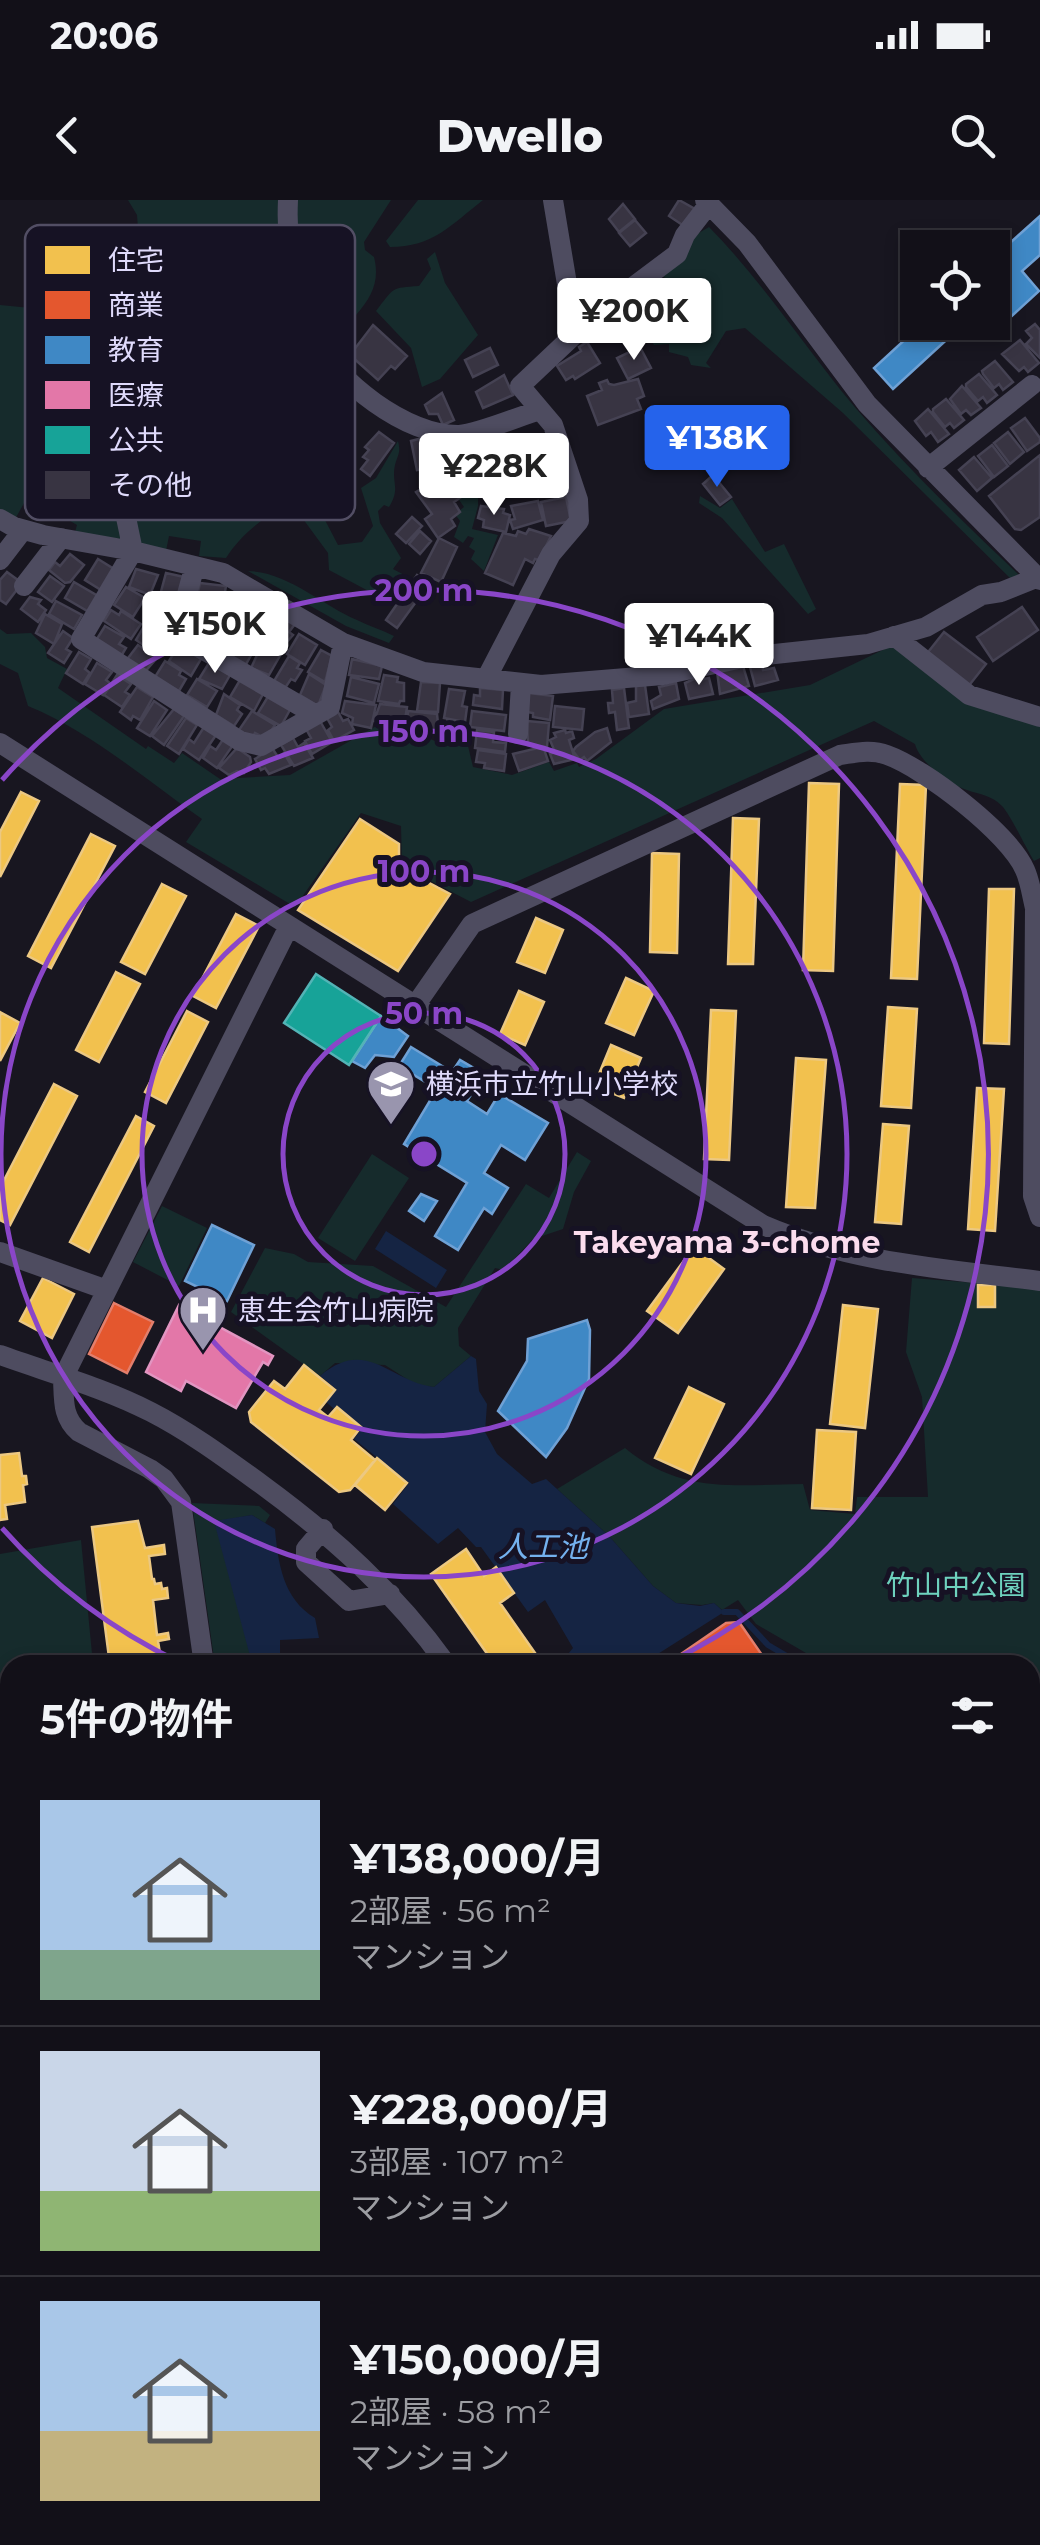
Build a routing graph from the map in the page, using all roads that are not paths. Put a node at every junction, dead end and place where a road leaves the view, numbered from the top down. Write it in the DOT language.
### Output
graph roads {
  1 [pos="288,200"];
  2 [pos="553,200"];
  3 [pos="707,202"];
  4 [pos="287,225"];
  5 [pos="585,324"];
  6 [pos="1032,384"];
  7 [pos="355,387"];
  8 [pos="540,410"];
  9 [pos="928,468"];
  10 [pos="0,518"];
  11 [pos="127,520"];
  12 [pos="23,530"];
  13 [pos="60,538"];
  14 [pos="133,551"];
  15 [pos="0,560"];
  16 [pos="194,568"];
  17 [pos="1038,579"];
  18 [pos="24,586"];
  19 [pos="894,636"];
  20 [pos="343,643"];
  21 [pos="486,679"];
  22 [pos="521,684"];
  23 [pos="316,715"];
  24 [pos="1040,717"];
  25 [pos="518,734"];
  26 [pos="0,743"];
  27 [pos="289,926"];
  28 [pos="417,1003"];
  29 [pos="1040,1217"];
  30 [pos="0,1252"];
  31 [pos="1040,1281"];
  32 [pos="106,1290"];
  33 [pos="0,1355"];
  34 [pos="64,1378"];
  35 [pos="323,1529"];
  36 [pos="390,1594"];
  37 [pos="203,1655"];
  38 [pos="439,1655"];
  1 -- 4 [label="street"];
  2 -- 5 [label="street"];
  3 -- 5 [label="street"];
  3 -- 9 [label="street"];
  5 -- 8 [label="street"];
  6 -- 9 [label="street"];
  7 -- 8 [label="street"];
  8 -- 21 [label="street"];
  9 -- 17 [label="street"];
  10 -- 12 [label="street"];
  11 -- 14 [label="street"];
  12 -- 13 [label="street"];
  12 -- 15 [label="street"];
  13 -- 14 [label="street"];
  13 -- 18 [label="street"];
  14 -- 16 [label="street"];
  14 -- 23 [label="street"];
  16 -- 20 [label="street"];
  16 -- 23 [label="street"];
  17 -- 19 [label="street"];
  19 -- 22 [label="street"];
  19 -- 24 [label="street"];
  20 -- 21 [label="street"];
  20 -- 23 [label="street"];
  21 -- 22 [label="street"];
  22 -- 25 [label="street"];
  26 -- 27 [label="street"];
  27 -- 28 [label="street"];
  27 -- 32 [label="street"];
  28 -- 29 [label="street"];
  28 -- 31 [label="street"];
  30 -- 32 [label="street"];
  32 -- 34 [label="street"];
  33 -- 34 [label="street"];
  34 -- 35 [label="street"];
  34 -- 37 [label="street"];
  35 -- 36 [label="street"];
  35 -- 36 [label="street"];
  36 -- 38 [label="street"];
}
